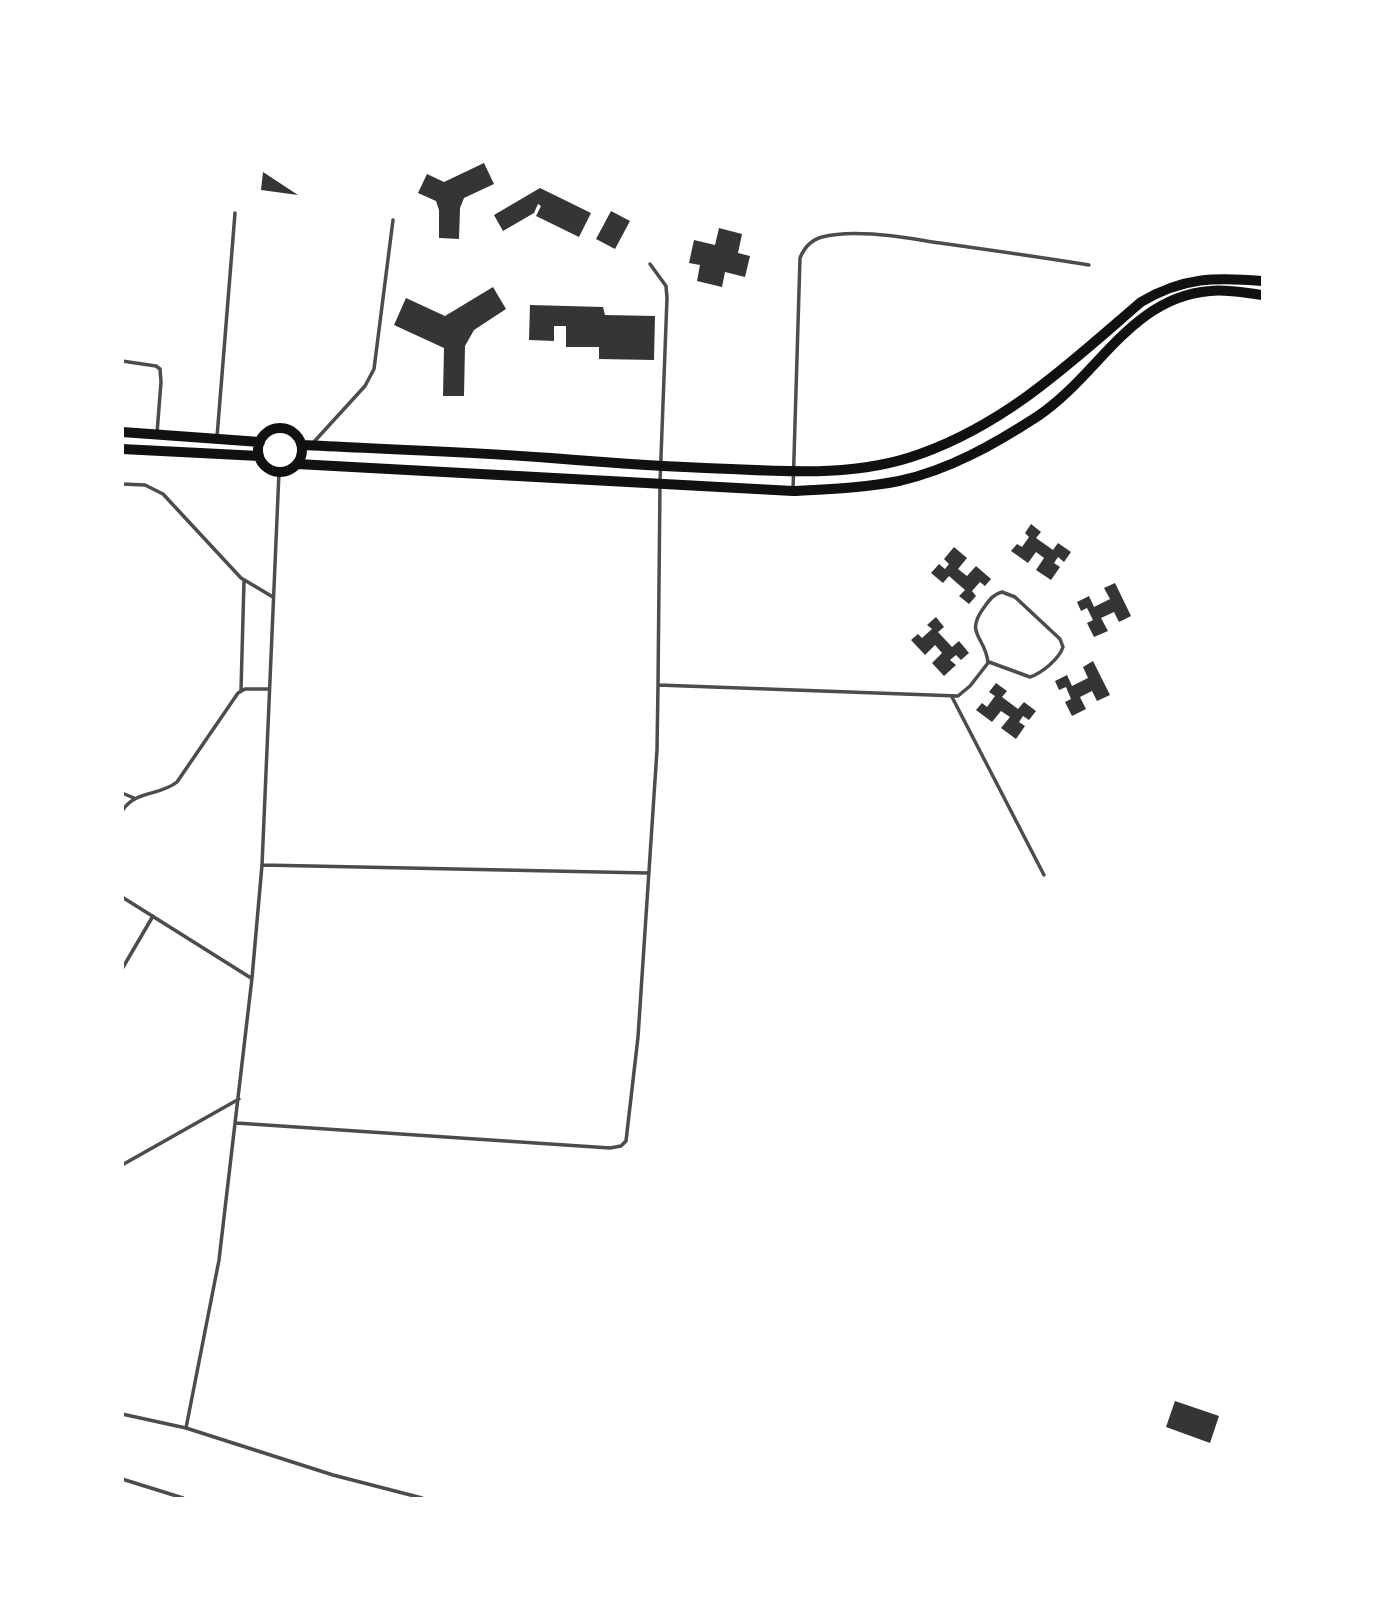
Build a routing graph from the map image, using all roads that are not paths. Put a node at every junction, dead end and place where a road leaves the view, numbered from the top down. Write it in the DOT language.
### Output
graph roads {
  1 [pos="235,213"];
  2 [pos="393,220"];
  3 [pos="650,264"];
  4 [pos="1089,265"];
  5 [pos="1262,281"];
  6 [pos="1262,295"];
  7 [pos="1137,306"];
  8 [pos="1145,315"];
  9 [pos="122,361"];
  10 [pos="122,432"];
  11 [pos="156,435"];
  12 [pos="217,439"];
  13 [pos="260,442"];
  14 [pos="306,445"];
  15 [pos="122,449"];
  16 [pos="259,456"];
  17 [pos="297,464"];
  18 [pos="662,467"];
  19 [pos="279,472"];
  20 [pos="794,472"];
  21 [pos="660,483"];
  22 [pos="122,484"];
  23 [pos="793,491"];
  24 [pos="244,581"];
  25 [pos="273,597"];
  26 [pos="989,662"];
  27 [pos="658,685"];
  28 [pos="268,689"];
  29 [pos="241,690"];
  30 [pos="952,697"];
  31 [pos="122,793"];
  32 [pos="134,798"];
  33 [pos="122,811"];
  34 [pos="262,865"];
  35 [pos="648,873"];
  36 [pos="1044,875"];
  37 [pos="122,897"];
  38 [pos="153,916"];
  39 [pos="122,969"];
  40 [pos="252,978"];
  41 [pos="239,1099"];
  42 [pos="236,1124"];
  43 [pos="122,1165"];
  44 [pos="122,1414"];
  45 [pos="186,1428"];
  46 [pos="122,1479"];
  47 [pos="183,1499"];
  48 [pos="422,1499"];
  1 -- 12 [label="lane"];
  2 -- 14 [label="lane"];
  3 -- 18 [label="lane"];
  4 -- 20 [label="lane"];
  5 -- 7 [label="main road"];
  6 -- 8 [label="main road"];
  7 -- 8 [label="main road"];
  7 -- 20 [label="main road"];
  8 -- 23 [label="main road"];
  9 -- 11 [label="lane"];
  10 -- 11 [label="main road"];
  11 -- 12 [label="main road"];
  12 -- 13 [label="main road"];
  13 -- 14 [label="main road"];
  13 -- 16 [label="main road"];
  14 -- 17 [label="main road"];
  14 -- 18 [label="main road"];
  15 -- 16 [label="main road"];
  16 -- 19 [label="main road"];
  17 -- 19 [label="main road"];
  17 -- 21 [label="main road"];
  18 -- 20 [label="main road"];
  18 -- 21 [label="lane"];
  19 -- 25 [label="lane"];
  20 -- 23 [label="lane"];
  21 -- 23 [label="main road"];
  21 -- 27 [label="lane"];
  22 -- 24 [label="lane"];
  24 -- 25 [label="lane"];
  24 -- 29 [label="lane"];
  25 -- 28 [label="lane"];
  26 -- 26 [label="lane"];
  26 -- 30 [label="lane"];
  27 -- 30 [label="lane"];
  27 -- 35 [label="lane"];
  28 -- 29 [label="lane"];
  28 -- 34 [label="lane"];
  29 -- 32 [label="lane"];
  30 -- 36 [label="lane"];
  31 -- 32 [label="lane"];
  32 -- 33 [label="lane"];
  34 -- 35 [label="lane"];
  34 -- 40 [label="lane"];
  35 -- 42 [label="lane"];
  37 -- 38 [label="lane"];
  38 -- 39 [label="lane"];
  38 -- 40 [label="lane"];
  40 -- 41 [label="lane"];
  41 -- 42 [label="lane"];
  41 -- 43 [label="lane"];
  42 -- 45 [label="lane"];
  44 -- 45 [label="lane"];
  45 -- 48 [label="lane"];
  46 -- 47 [label="lane"];
}
